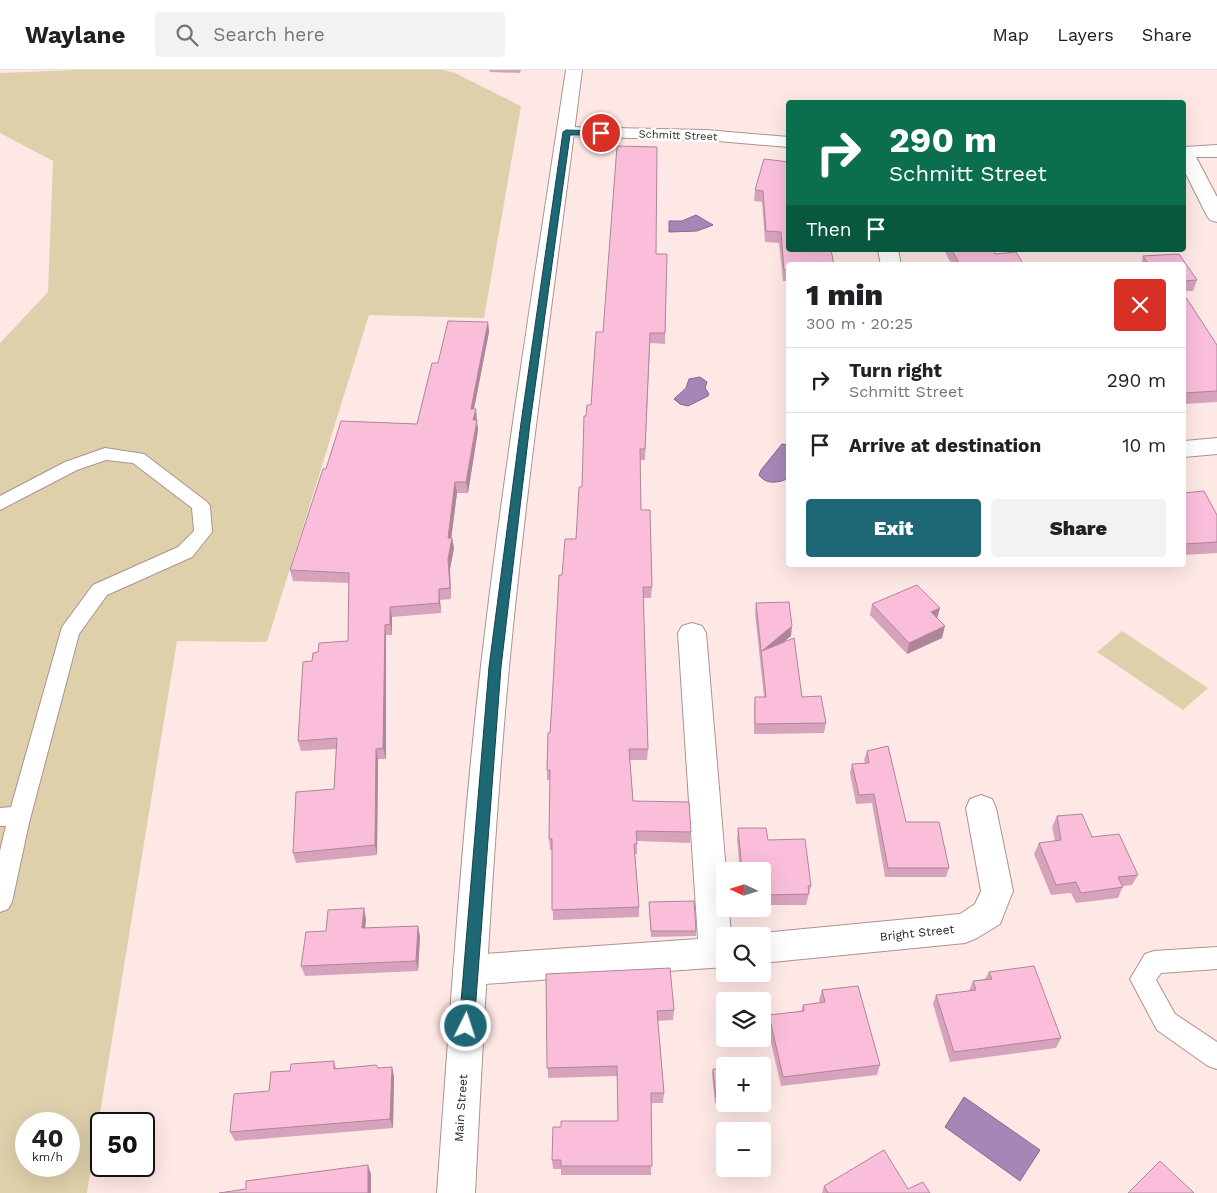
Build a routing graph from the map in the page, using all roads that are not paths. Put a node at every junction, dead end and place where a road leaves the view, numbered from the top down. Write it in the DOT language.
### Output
graph roads {
  1 [pos="574,70"];
  2 [pos="566,132"];
  3 [pos="786,142"];
  4 [pos="1217,151"];
  5 [pos="1186,152"];
  6 [pos="1186,156"];
  7 [pos="1217,216"];
  8 [pos="1217,446"];
  9 [pos="1186,449"];
  10 [pos="0,504"];
  11 [pos="692,633"];
  12 [pos="981,808"];
  13 [pos="10,816"];
  14 [pos="0,902"];
  15 [pos="719,927"];
  16 [pos="771,947"];
  17 [pos="716,952"];
  18 [pos="1217,958"];
  19 [pos="470,970"];
  20 [pos="1217,1057"];
  21 [pos="456,1193"];
  1 -- 2 [label="main road, Main Street"];
  2 -- 3 [label="main road, Schmitt Street"];
  2 -- 19 [label="main road, Main Street"];
  4 -- 5 [label="main road"];
  6 -- 7 [label="main road"];
  8 -- 9 [label="main road"];
  10 -- 13 [label="lane"];
  11 -- 15 [label="main road"];
  12 -- 16 [label="main road, Bright Street"];
  13 -- 14 [label="lane"];
  17 -- 19 [label="main road"];
  18 -- 20 [label="lane"];
  19 -- 21 [label="main road, Main Street"];
}
